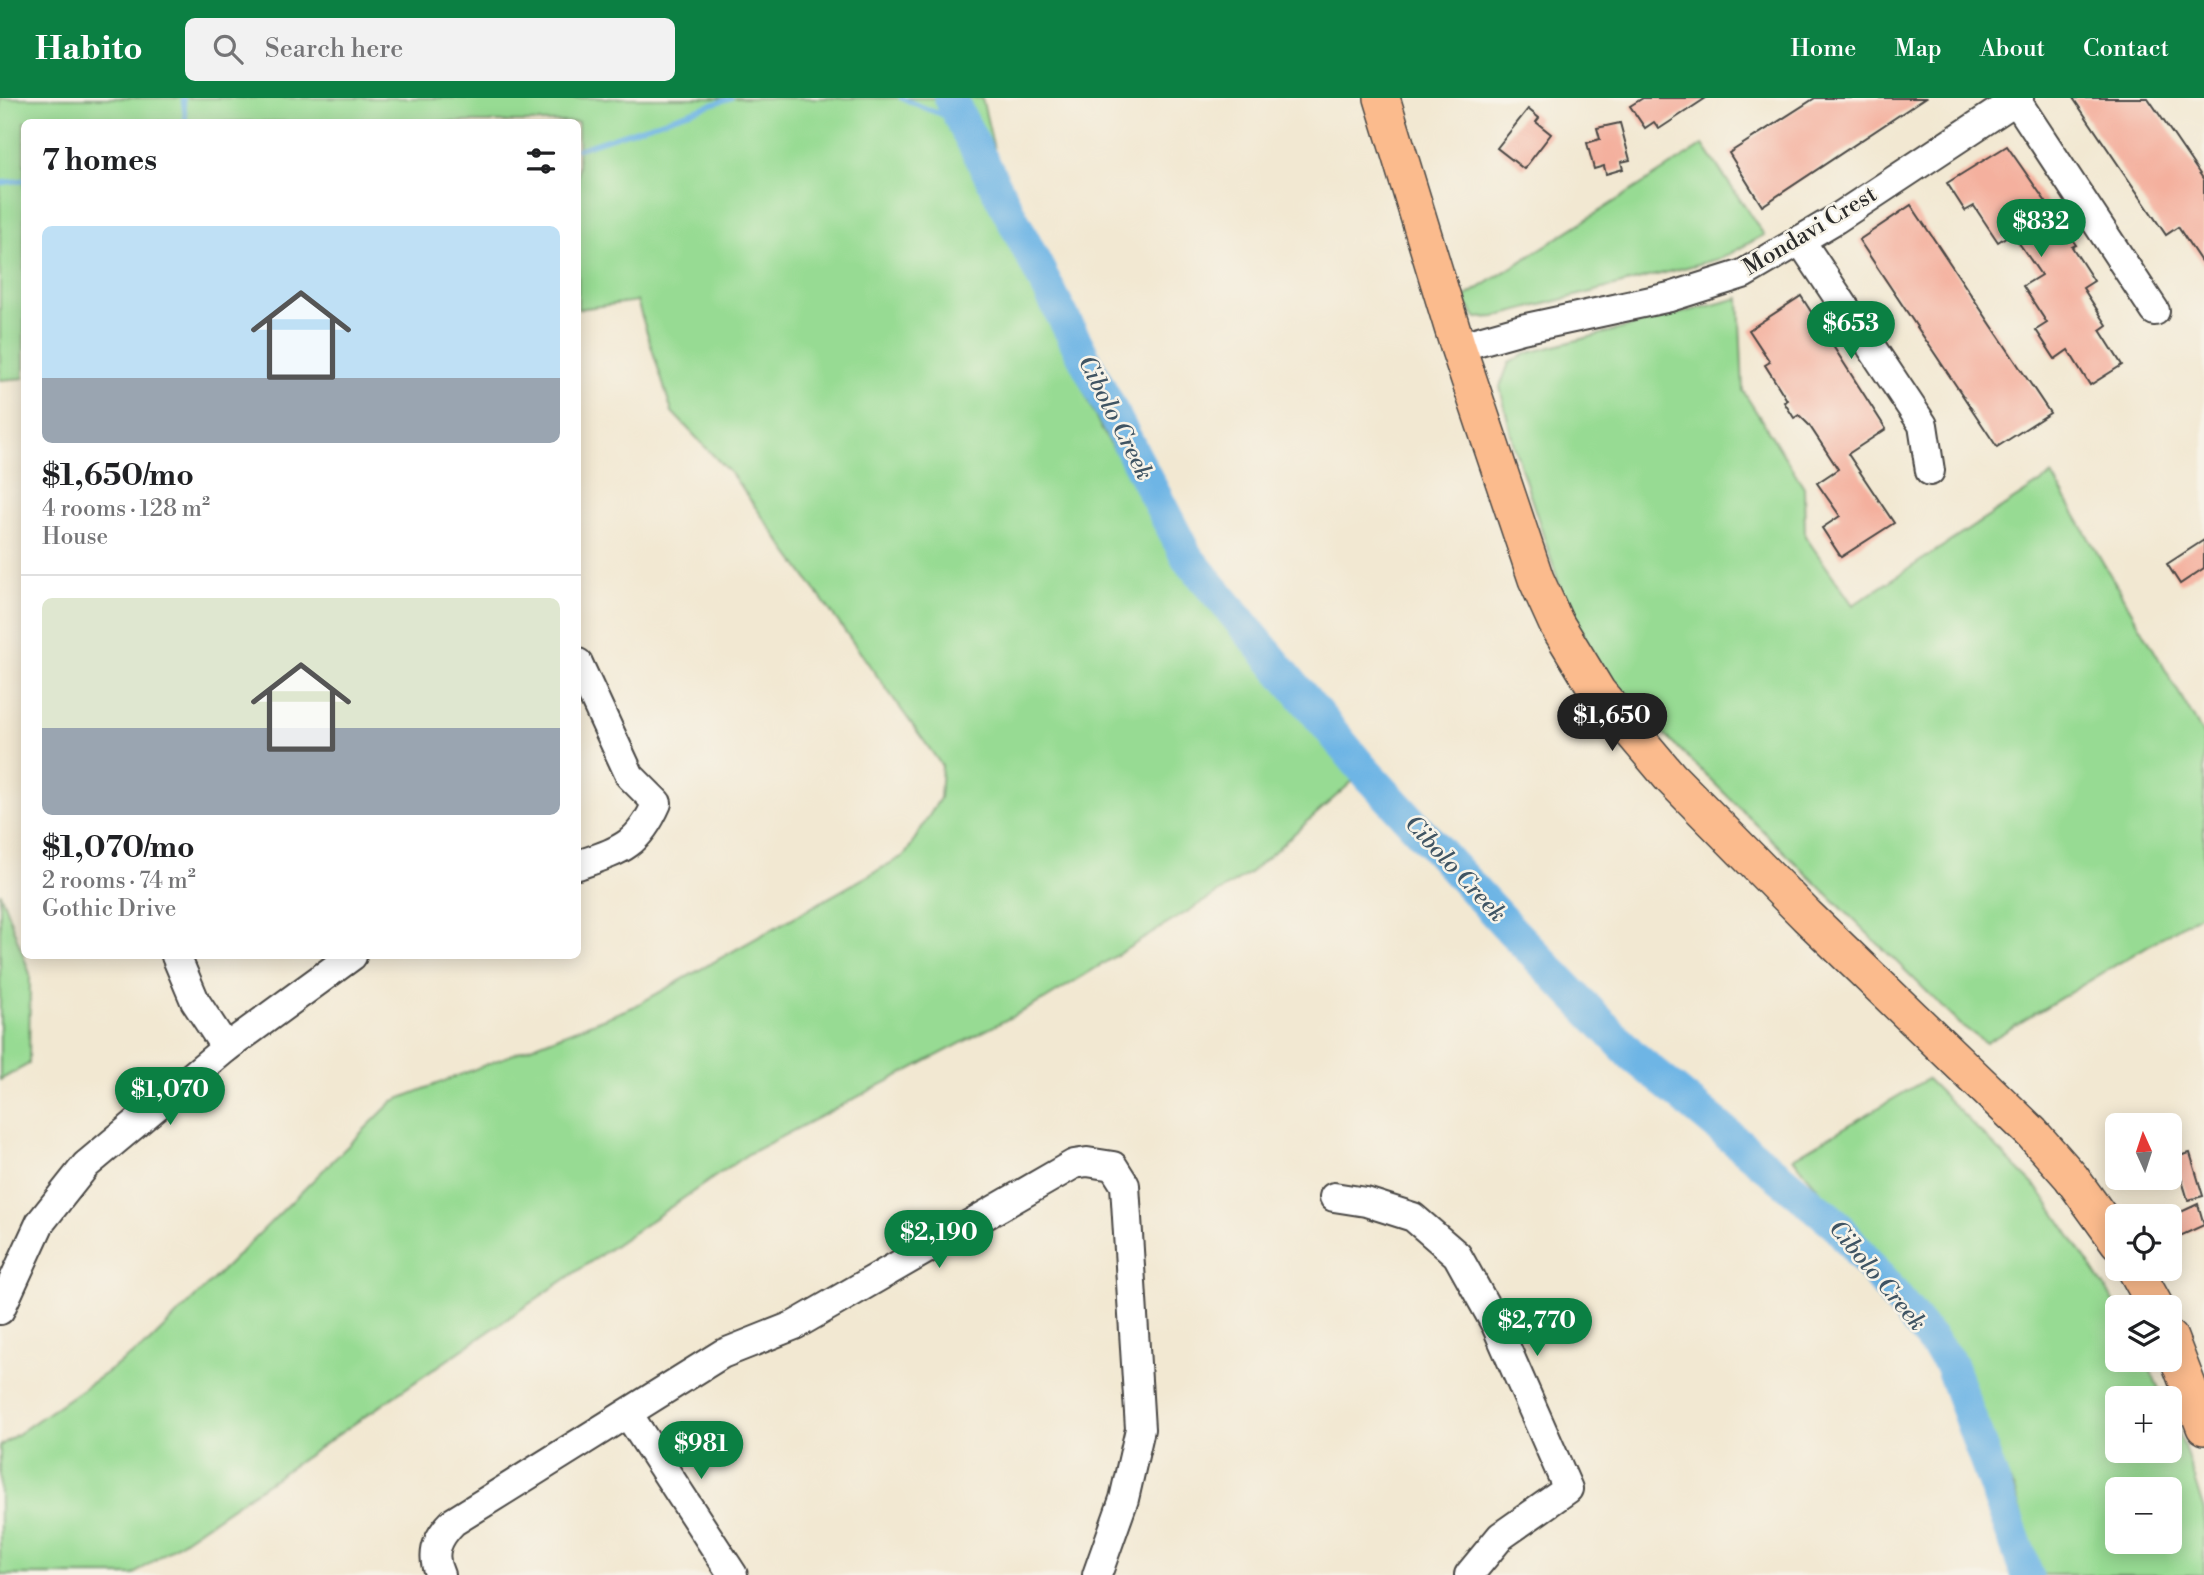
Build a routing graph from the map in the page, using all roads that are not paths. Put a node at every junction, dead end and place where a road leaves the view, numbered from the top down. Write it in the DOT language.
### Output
graph roads {
  1 [pos="1382,98"];
  2 [pos="2018,99"];
  3 [pos="1800,240"];
  4 [pos="2155,311"];
  5 [pos="1458,346"];
  6 [pos="1930,471"];
  7 [pos="581,670"];
  8 [pos="581,864"];
  9 [pos="177,959"];
  10 [pos="348,959"];
  11 [pos="226,1048"];
  12 [pos="1334,1197"];
  13 [pos="2105,1224"];
  14 [pos="0,1310"];
  15 [pos="2182,1369"];
  16 [pos="628,1415"];
  17 [pos="2204,1427"];
  18 [pos="440,1575"];
  19 [pos="733,1575"];
  20 [pos="1097,1575"];
  21 [pos="1469,1575"];
  1 -- 5 [label="main road"];
  2 -- 3 [label="street, Mondavi Crest"];
  2 -- 4 [label="street"];
  3 -- 5 [label="street, Mondavi Crest"];
  3 -- 6 [label="street"];
  5 -- 13 [label="main road"];
  7 -- 8 [label="street"];
  9 -- 11 [label="street"];
  10 -- 11 [label="street"];
  11 -- 14 [label="street"];
  12 -- 21 [label="street"];
  15 -- 17 [label="main road"];
  16 -- 18 [label="street"];
  16 -- 19 [label="street"];
  16 -- 20 [label="street"];
}
